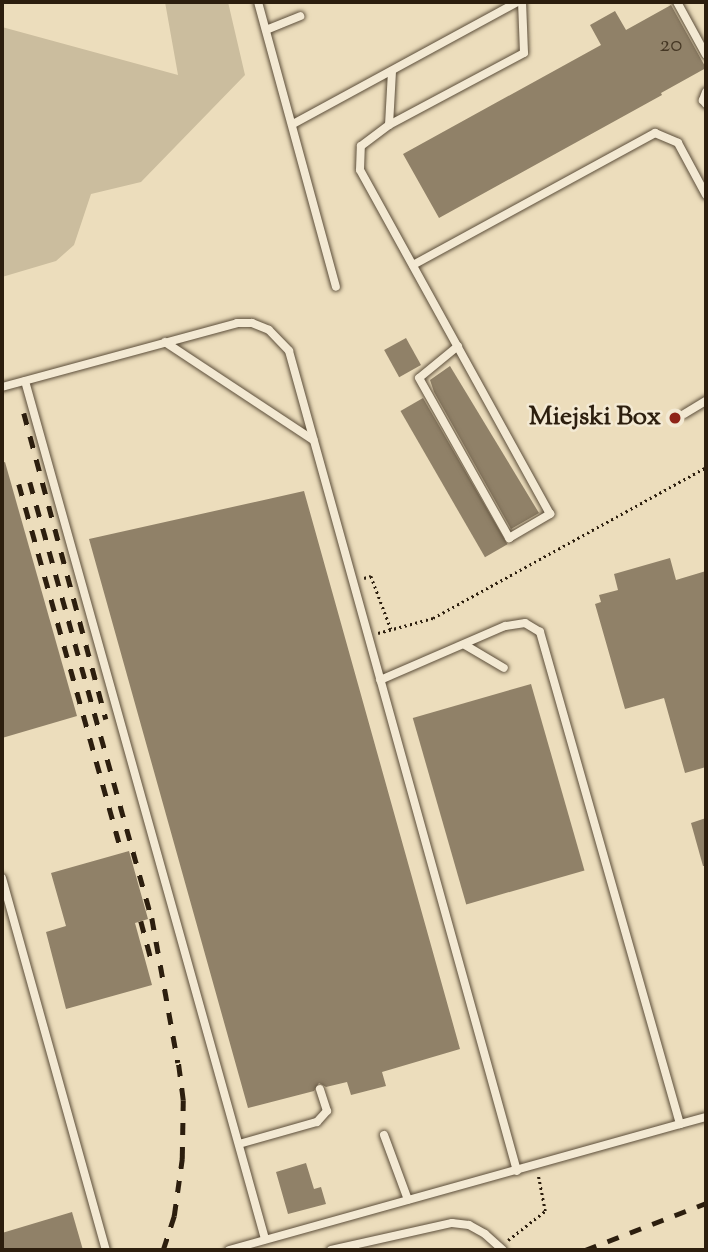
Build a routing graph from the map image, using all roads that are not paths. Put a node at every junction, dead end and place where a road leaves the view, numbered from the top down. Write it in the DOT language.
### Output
graph roads {
  1 [pos="258,2"];
  2 [pos="520,2"];
  3 [pos="677,2"];
  4 [pos="300,16"];
  5 [pos="266,30"];
  6 [pos="706,55"];
  7 [pos="392,71"];
  8 [pos="706,92"];
  9 [pos="706,104"];
  10 [pos="293,124"];
  11 [pos="389,125"];
  12 [pos="706,195"];
  13 [pos="413,265"];
  14 [pos="336,287"];
  15 [pos="165,342"];
  16 [pos="458,346"];
  17 [pos="25,381"];
  18 [pos="2,387"];
  19 [pos="706,401"];
  20 [pos="684,414"];
  21 [pos="313,440"];
  22 [pos="465,645"];
  23 [pos="504,668"];
  24 [pos="380,680"];
  25 [pos="2,877"];
  26 [pos="320,1089"];
  27 [pos="706,1117"];
  28 [pos="680,1124"];
  29 [pos="384,1135"];
  30 [pos="239,1144"];
  31 [pos="517,1171"];
  32 [pos="408,1200"];
  33 [pos="265,1239"];
  34 [pos="106,1250"];
  35 [pos="229,1250"];
  36 [pos="331,1250"];
  37 [pos="503,1250"];
  1 -- 5 [label="lane"];
  2 -- 7 [label="lane"];
  2 -- 11 [label="lane"];
  3 -- 6 [label="lane"];
  4 -- 5 [label="lane"];
  5 -- 10 [label="lane"];
  7 -- 10 [label="lane"];
  7 -- 11 [label="lane"];
  8 -- 9 [label="lane"];
  10 -- 14 [label="lane"];
  11 -- 13 [label="lane"];
  12 -- 13 [label="lane"];
  13 -- 16 [label="lane"];
  15 -- 17 [label="lane"];
  15 -- 21 [label="lane"];
  15 -- 21 [label="lane"];
  16 -- 16 [label="lane"];
  17 -- 18 [label="lane"];
  17 -- 30 [label="lane"];
  19 -- 20 [label="lane"];
  21 -- 24 [label="lane"];
  22 -- 23 [label="lane"];
  22 -- 24 [label="lane"];
  22 -- 28 [label="lane"];
  24 -- 31 [label="lane"];
  25 -- 34 [label="lane"];
  26 -- 30 [label="lane"];
  27 -- 28 [label="lane"];
  28 -- 31 [label="lane"];
  29 -- 32 [label="lane"];
  30 -- 33 [label="lane"];
  31 -- 32 [label="lane"];
  32 -- 33 [label="lane"];
  33 -- 35 [label="lane"];
  36 -- 37 [label="lane"];
}
